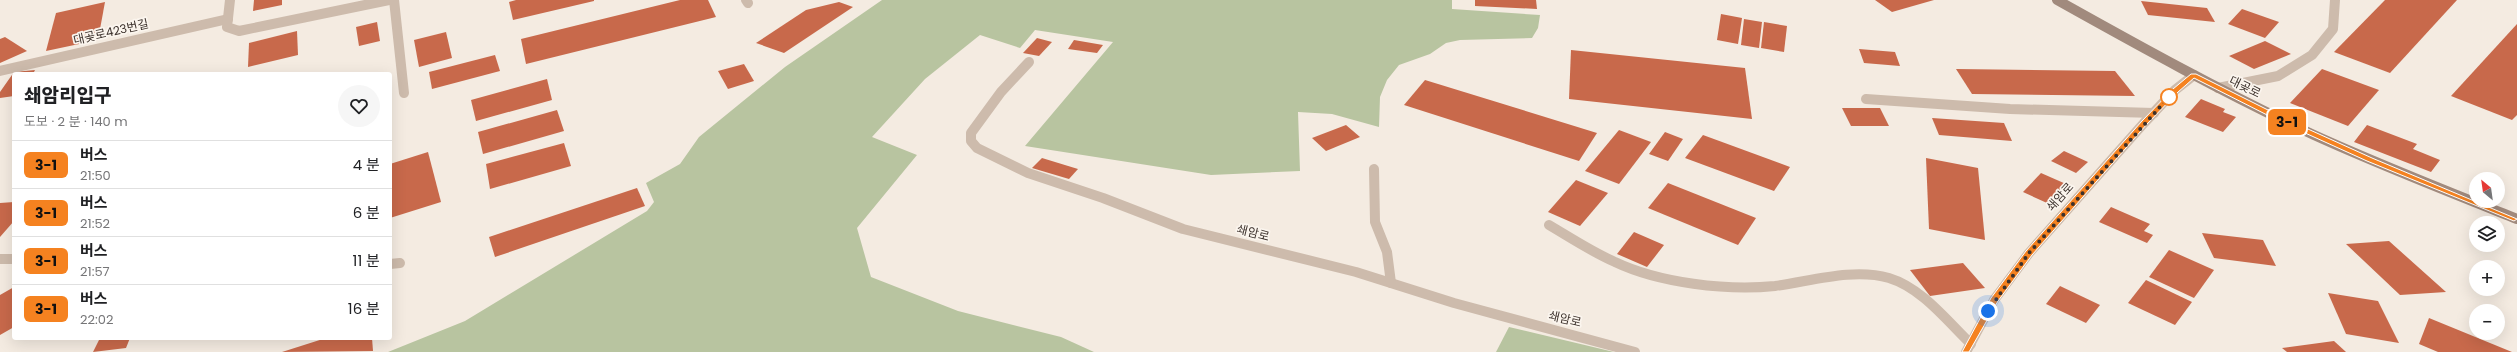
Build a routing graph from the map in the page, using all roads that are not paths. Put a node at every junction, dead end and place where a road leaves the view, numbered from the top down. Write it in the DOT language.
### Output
graph roads {
  1 [pos="230,0"];
  2 [pos="389,0"];
  3 [pos="394,0"];
  4 [pos="2057,0"];
  5 [pos="2335,0"];
  6 [pos="228,19"];
  7 [pos="1029,62"];
  8 [pos="0,71"];
  9 [pos="2194,75"];
  10 [pos="2218,88"];
  11 [pos="404,93"];
  12 [pos="1866,99"];
  13 [pos="2154,113"];
  14 [pos="1374,168"];
  15 [pos="2517,219"];
  16 [pos="1549,225"];
  17 [pos="0,259"];
  18 [pos="12,259"];
  19 [pos="1391,284"];
  20 [pos="1968,348"];
  21 [pos="1635,352"];
  1 -- 6 [label="street"];
  2 -- 6 [label="street"];
  3 -- 11 [label="street"];
  4 -- 9 [label="street, 대곶로"];
  5 -- 10 [label="street"];
  6 -- 8 [label="street, 대곶로423번길"];
  7 -- 19 [label="street, 쇄암로"];
  9 -- 10 [label="street, 대곶로"];
  9 -- 13 [label="street, 쇄암로"];
  10 -- 15 [label="street, 대곶로"];
  12 -- 13 [label="street"];
  13 -- 20 [label="street, 쇄암로"];
  14 -- 19 [label="street"];
  16 -- 20 [label="street"];
  17 -- 18 [label="street"];
  19 -- 21 [label="street, 쇄암로"];
}
